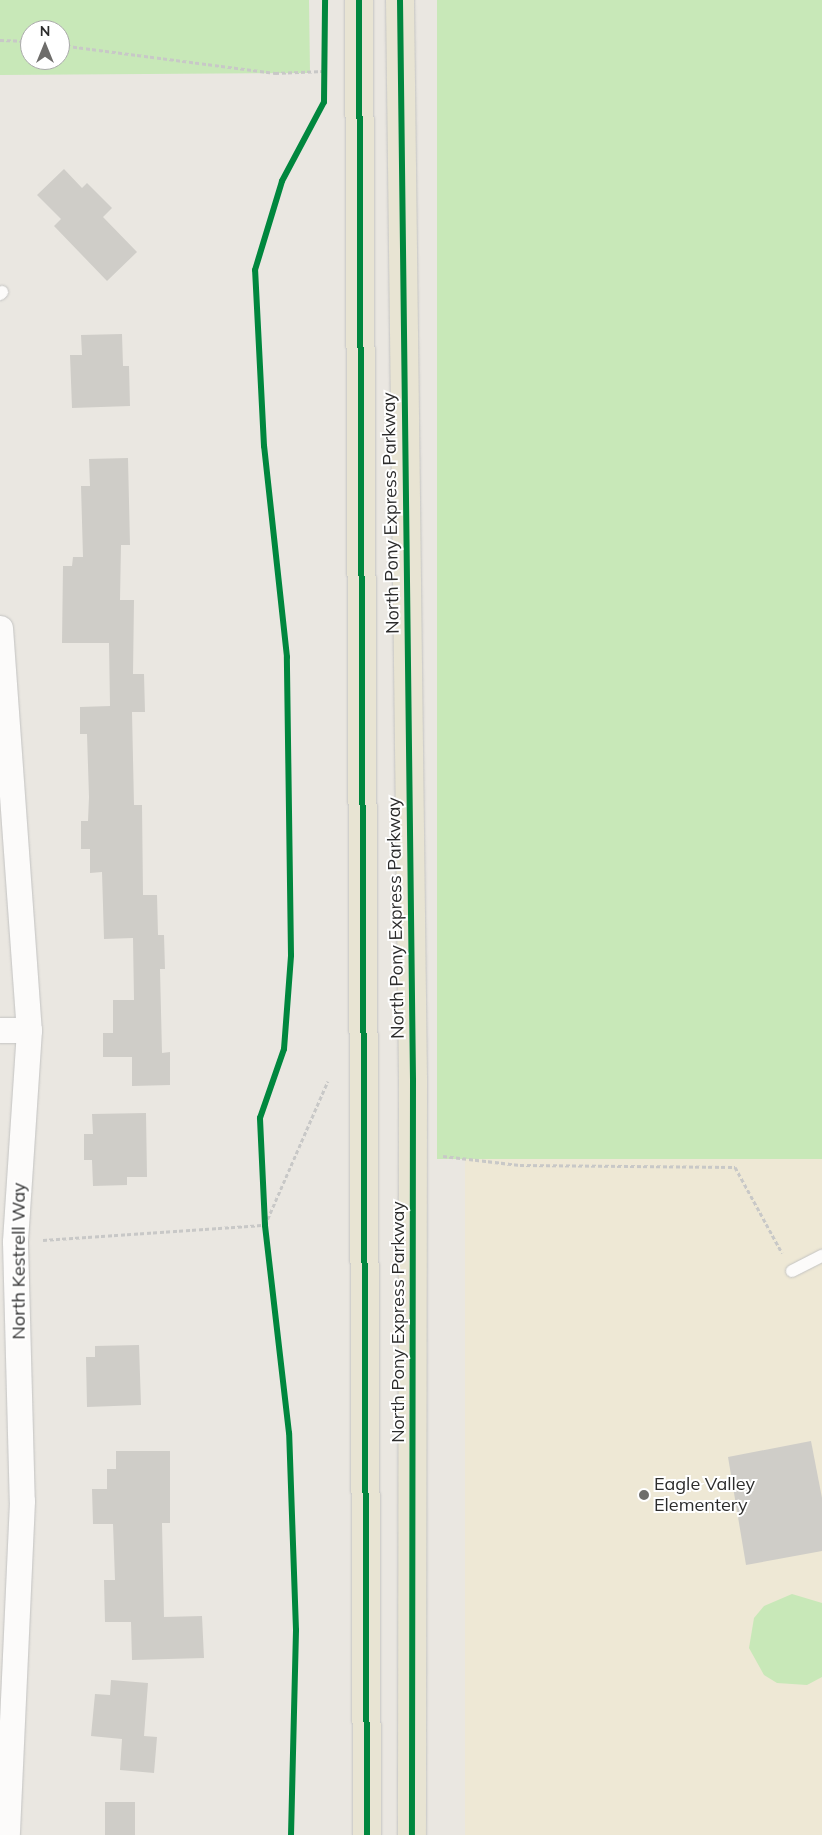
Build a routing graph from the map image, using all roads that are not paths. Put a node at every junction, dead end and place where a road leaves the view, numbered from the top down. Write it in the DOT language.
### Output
graph roads {
  1 [pos="359,0"];
  2 [pos="400,0"];
  3 [pos="0,628"];
  4 [pos="1,681"];
  5 [pos="0,1030"];
  6 [pos="29,1030"];
  7 [pos="822,1256"];
  8 [pos="792,1271"];
  9 [pos="11,1501"];
  10 [pos="7,1835"];
  11 [pos="367,1835"];
  12 [pos="412,1835"];
  1 -- 11 [label="main road, North Pony Express Parkway"];
  2 -- 12 [label="main road, North Pony Express Parkway"];
  3 -- 4 [label="street, North Kestrell Way"];
  4 -- 6 [label="street, North Kestrell Way"];
  5 -- 6 [label="street"];
  6 -- 9 [label="street, North Kestrell Way"];
  7 -- 8 [label="lane"];
  9 -- 10 [label="street, North Kestrell Way"];
}
